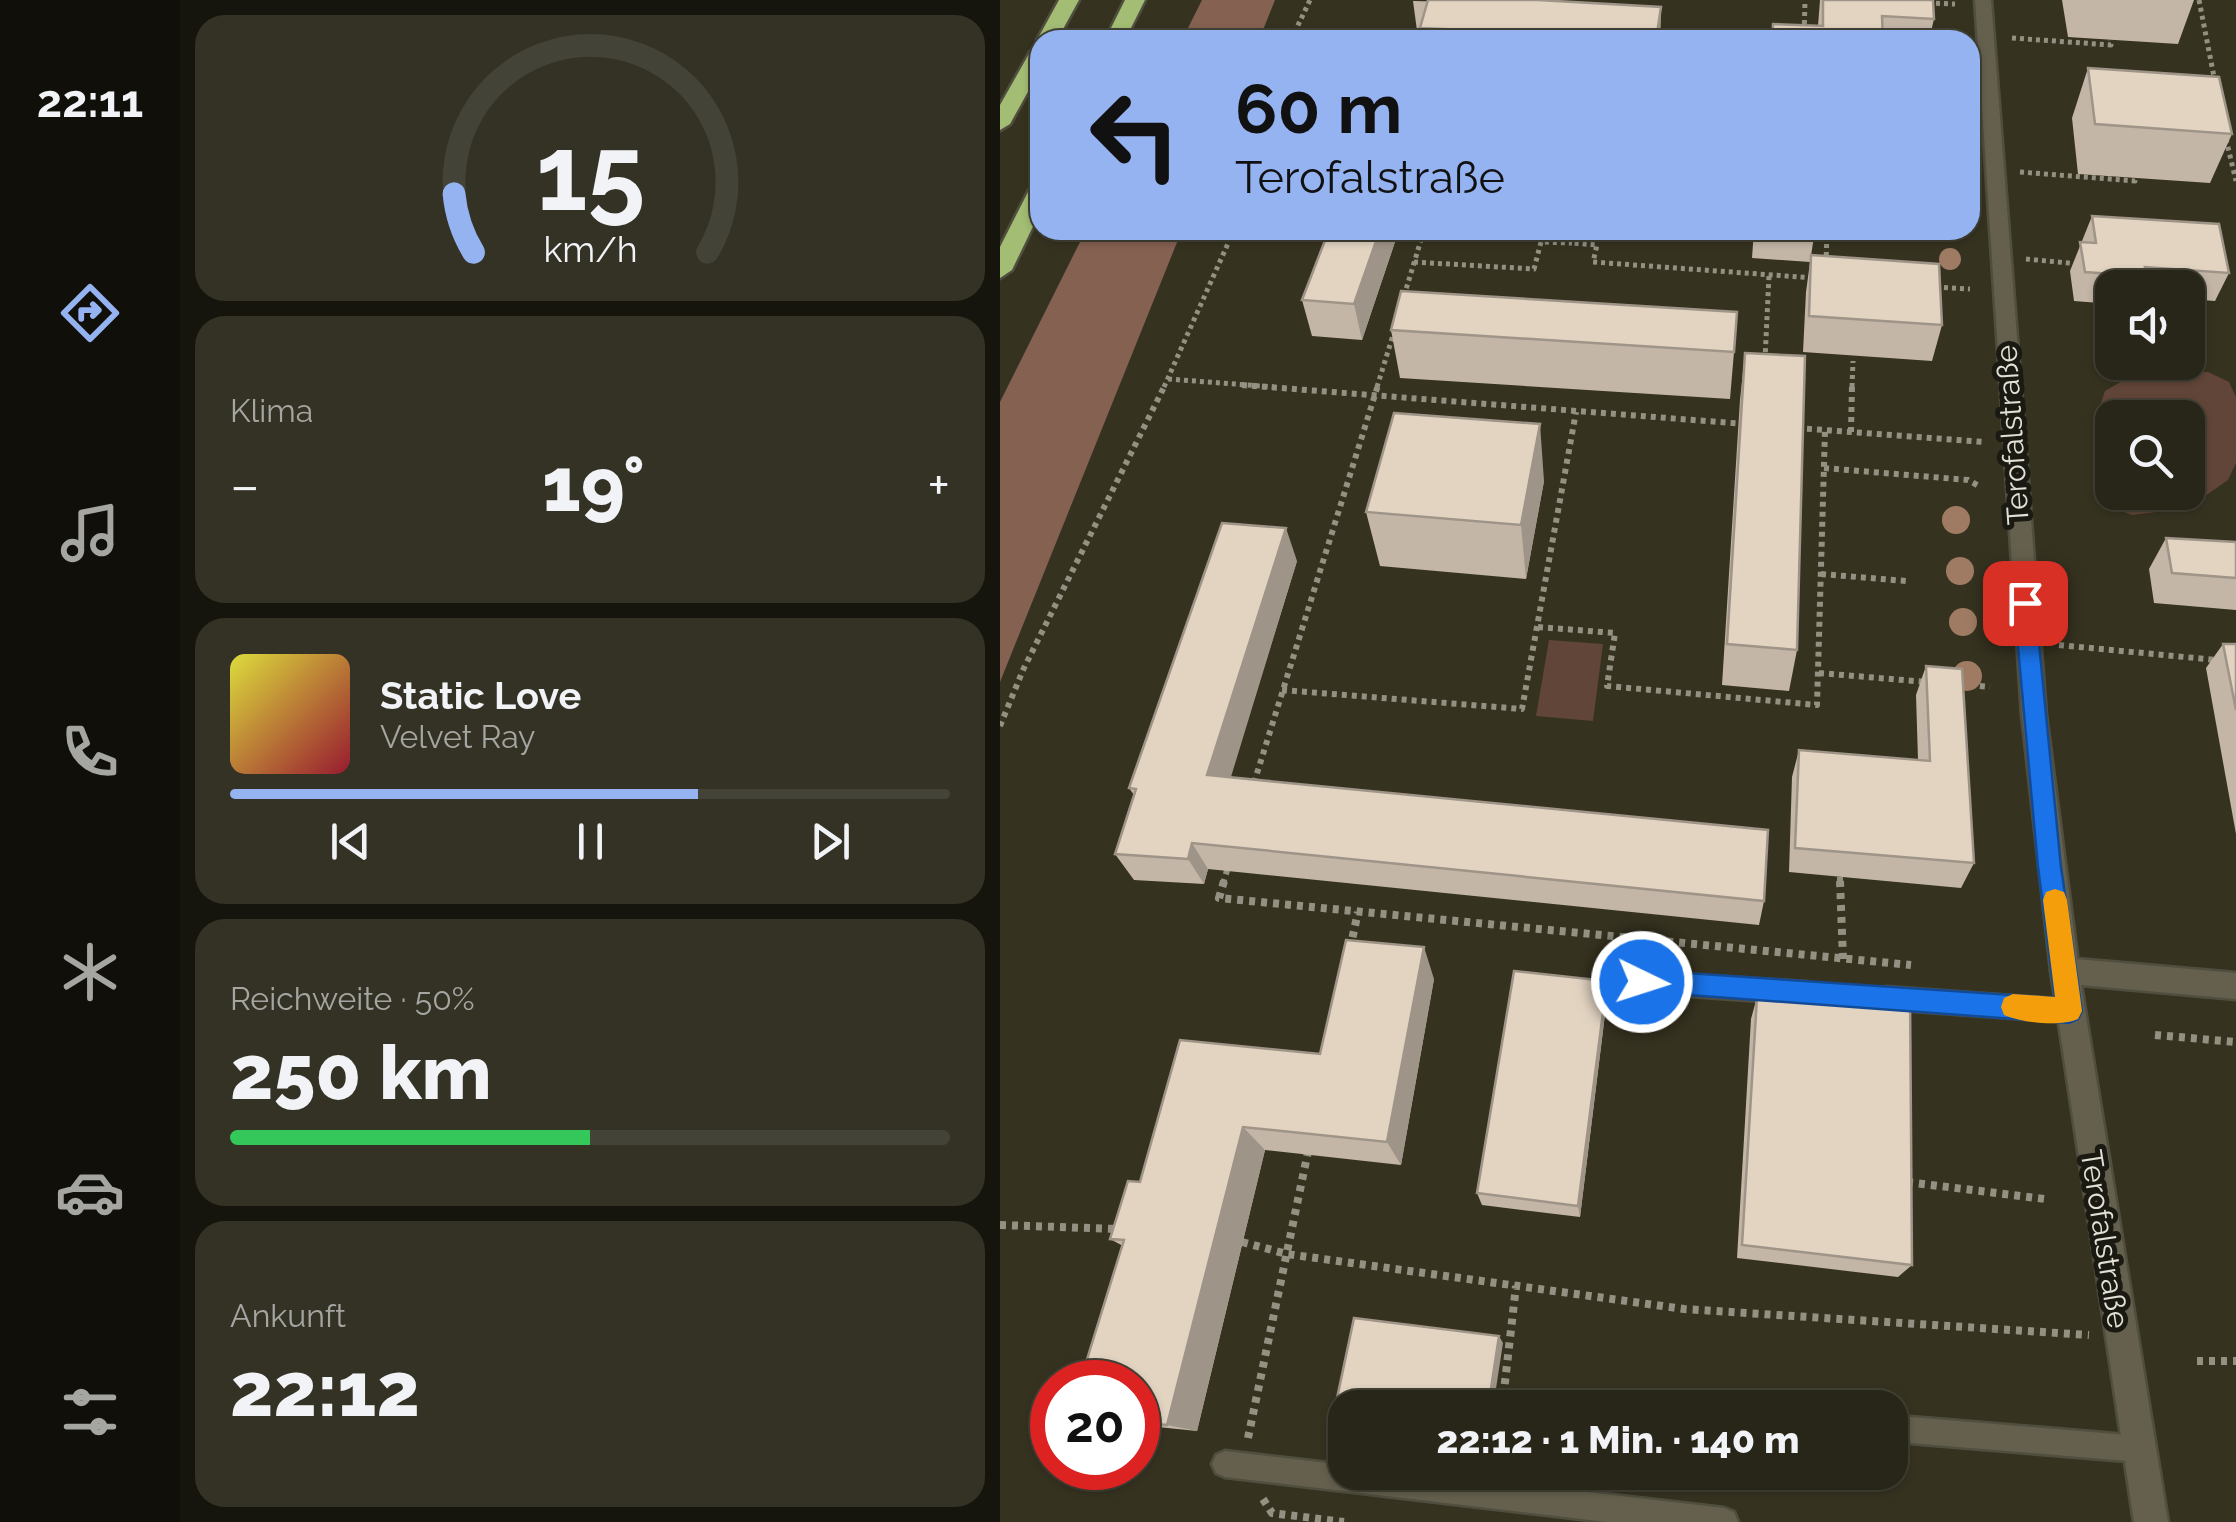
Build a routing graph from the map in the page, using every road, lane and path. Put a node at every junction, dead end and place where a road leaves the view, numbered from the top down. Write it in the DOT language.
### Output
graph roads {
  1 [pos="1069,0"];
  2 [pos="1135,0"];
  3 [pos="1310,0"];
  4 [pos="1806,0"];
  5 [pos="1983,0"];
  6 [pos="2198,0"];
  7 [pos="1912,2"];
  8 [pos="1956,4"];
  9 [pos="1052,30"];
  10 [pos="1120,30"];
  11 [pos="1296,30"];
  12 [pos="1804,30"];
  13 [pos="1986,36"];
  14 [pos="2110,40"];
  15 [pos="1030,70"];
  16 [pos="2216,90"];
  17 [pos="1000,124"];
  18 [pos="2224,126"];
  19 [pos="1994,171"];
  20 [pos="2135,178"];
  21 [pos="2236,181"];
  22 [pos="1030,210"];
  23 [pos="1230,240"];
  24 [pos="1421,240"];
  25 [pos="1573,240"];
  26 [pos="1826,240"];
  27 [pos="1572,243"];
  28 [pos="2000,257"];
  29 [pos="1414,262"];
  30 [pos="2084,264"];
  31 [pos="1000,270"];
  32 [pos="1770,275"];
  33 [pos="1921,286"];
  34 [pos="1970,289"];
  35 [pos="1400,312"];
  36 [pos="1394,329"];
  37 [pos="1853,360"];
  38 [pos="1764,369"];
  39 [pos="1168,379"];
  40 [pos="1375,396"];
  41 [pos="1576,412"];
  42 [pos="1762,426"];
  43 [pos="1793,428"];
  44 [pos="1824,430"];
  45 [pos="1851,432"];
  46 [pos="2012,444"];
  47 [pos="1824,468"];
  48 [pos="1979,486"];
  49 [pos="1821,574"];
  50 [pos="1906,580"];
  51 [pos="1538,627"];
  52 [pos="2028,642"];
  53 [pos="2225,661"];
  54 [pos="1819,673"];
  55 [pos="1933,682"];
  56 [pos="1952,684"];
  57 [pos="1990,687"];
  58 [pos="1282,690"];
  59 [pos="1000,726"];
  60 [pos="1254,784"];
  61 [pos="1230,860"];
  62 [pos="1840,877"];
  63 [pos="1358,912"];
  64 [pos="1844,959"];
  65 [pos="1920,966"];
  66 [pos="1346,969"];
  67 [pos="2064,971"];
  68 [pos="1605,980"];
  69 [pos="2236,986"];
  70 [pos="1822,994"];
  71 [pos="1862,996"];
  72 [pos="2069,1011"];
  73 [pos="2155,1035"];
  74 [pos="2236,1042"];
  75 [pos="1311,1140"];
  76 [pos="1906,1182"];
  77 [pos="2044,1199"];
  78 [pos="1000,1225"];
  79 [pos="1130,1230"];
  80 [pos="1242,1242"];
  81 [pos="1287,1254"];
  82 [pos="1516,1286"];
  83 [pos="2120,1335"];
  84 [pos="2197,1360"];
  85 [pos="2236,1361"];
  86 [pos="1504,1390"];
  87 [pos="1908,1429"];
  88 [pos="2139,1449"];
  89 [pos="1234,1465"];
  90 [pos="1344,1522"];
  91 [pos="1724,1522"];
  92 [pos="2151,1522"];
  1 -- 9 [label="highway"];
  2 -- 10 [label="highway"];
  3 -- 11 [label="path"];
  4 -- 12 [label="path"];
  5 -- 13 [label="street, Terofalstraße"];
  6 -- 16 [label="path"];
  7 -- 8 [label="path"];
  13 -- 14 [label="path"];
  13 -- 19 [label="street, Terofalstraße"];
  15 -- 17 [label="highway"];
  18 -- 21 [label="path"];
  19 -- 20 [label="path"];
  19 -- 28 [label="street, Terofalstraße"];
  22 -- 31 [label="highway"];
  23 -- 39 [label="path"];
  24 -- 29 [label="path"];
  25 -- 27 [label="path"];
  26 -- 32 [label="path"];
  27 -- 29 [label="path"];
  27 -- 32 [label="path"];
  28 -- 30 [label="path"];
  28 -- 46 [label="street, Terofalstraße"];
  29 -- 35 [label="path"];
  32 -- 38 [label="path"];
  33 -- 34 [label="path"];
  36 -- 40 [label="path"];
  37 -- 45 [label="path"];
  39 -- 40 [label="path"];
  39 -- 59 [label="path"];
  40 -- 41 [label="path"];
  40 -- 58 [label="path"];
  41 -- 42 [label="path"];
  41 -- 51 [label="path"];
  43 -- 44 [label="path"];
  44 -- 45 [label="path"];
  44 -- 47 [label="path"];
  45 -- 46 [label="path"];
  46 -- 52 [label="street, Terofalstraße"];
  47 -- 48 [label="path"];
  47 -- 49 [label="path"];
  49 -- 50 [label="path"];
  49 -- 54 [label="path"];
  51 -- 54 [label="path"];
  51 -- 58 [label="path"];
  52 -- 53 [label="path"];
  52 -- 67 [label="street, Terofalstraße"];
  54 -- 55 [label="path"];
  56 -- 57 [label="path"];
  58 -- 60 [label="path"];
  61 -- 63 [label="path"];
  62 -- 64 [label="path"];
  63 -- 64 [label="path"];
  63 -- 66 [label="path"];
  64 -- 65 [label="path"];
  67 -- 69 [label="street"];
  67 -- 72 [label="street, Terofalstraße"];
  68 -- 70 [label="lane"];
  71 -- 72 [label="lane"];
  72 -- 83 [label="street, Terofalstraße"];
  73 -- 74 [label="path"];
  75 -- 81 [label="path"];
  76 -- 77 [label="path"];
  78 -- 79 [label="path"];
  80 -- 81 [label="path"];
  81 -- 82 [label="path"];
  81 -- 89 [label="path"];
  82 -- 83 [label="path"];
  82 -- 86 [label="path"];
  83 -- 88 [label="street, Terofalstraße"];
  84 -- 85 [label="path"];
  87 -- 88 [label="lane"];
  88 -- 92 [label="street, Terofalstraße"];
  89 -- 90 [label="path"];
  89 -- 91 [label="lane"];
}
